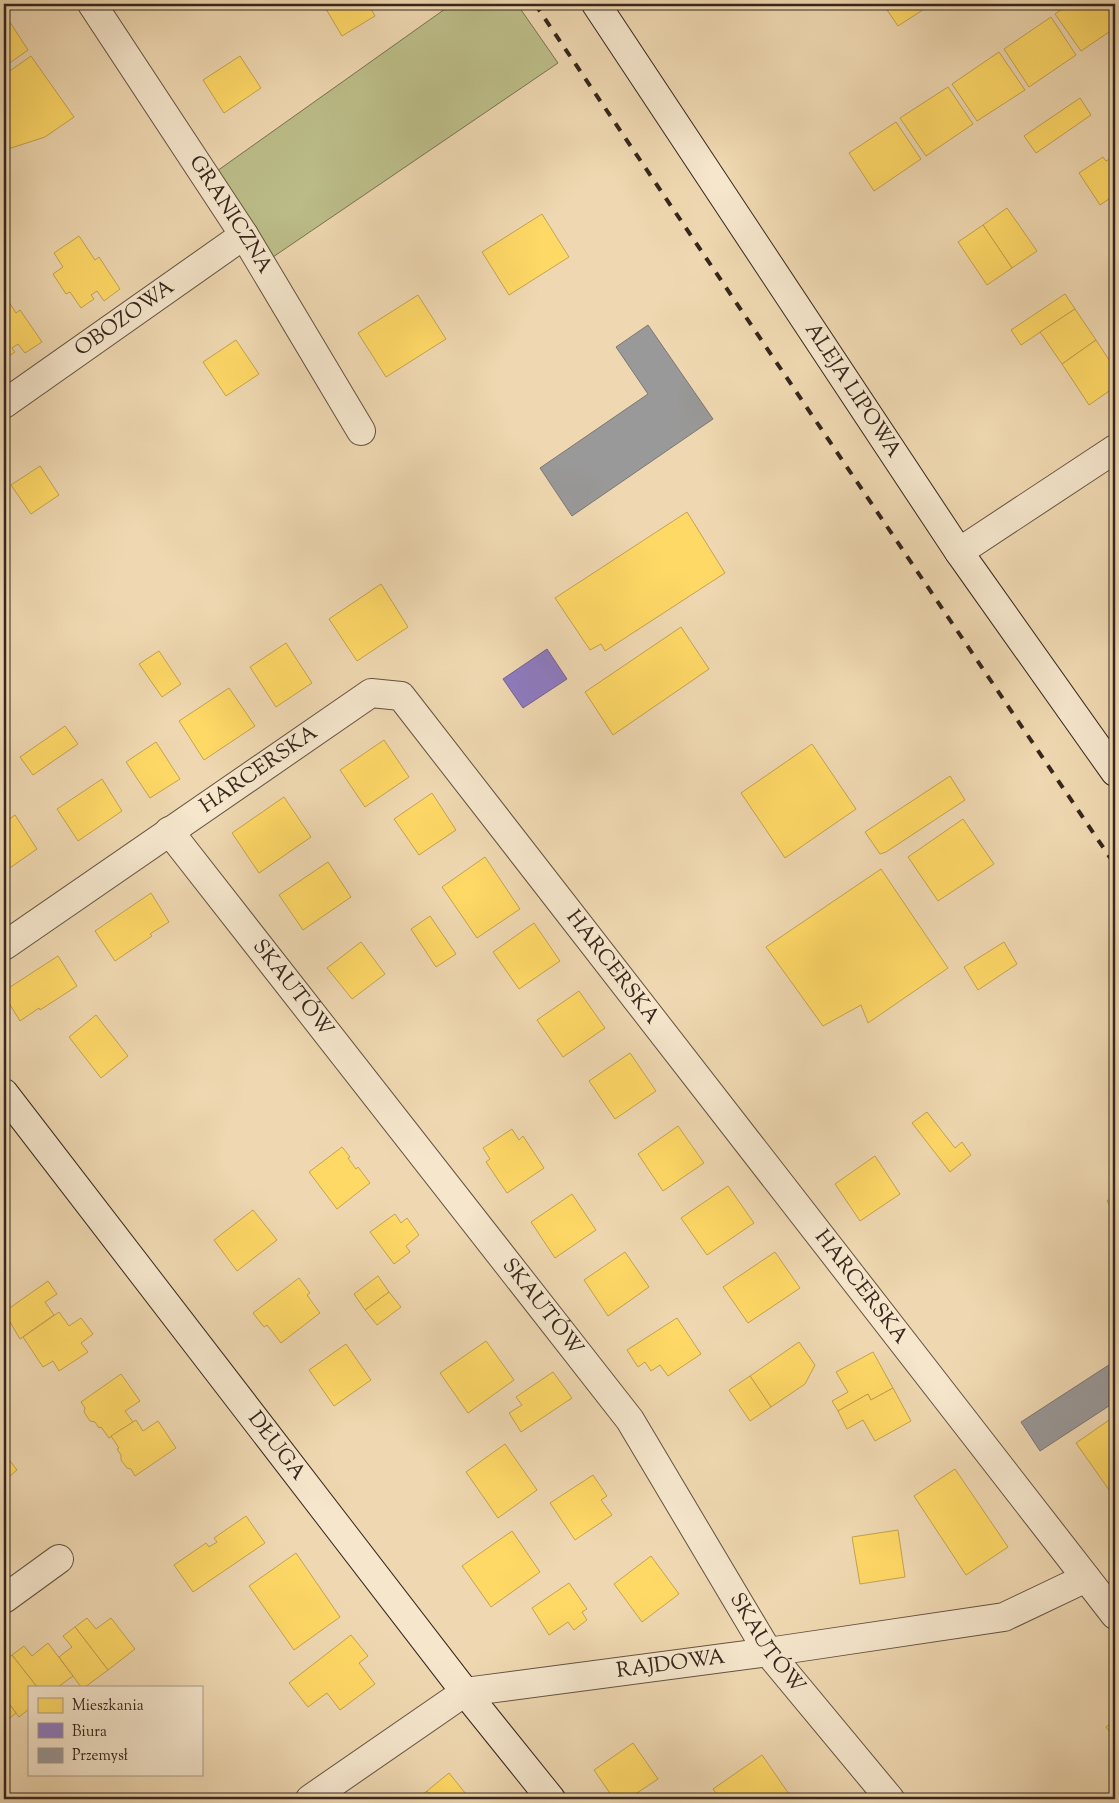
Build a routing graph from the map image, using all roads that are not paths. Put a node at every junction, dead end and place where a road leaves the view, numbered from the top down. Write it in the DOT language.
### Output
graph roads {
  1 [pos="92,4"];
  2 [pos="596,4"];
  3 [pos="244,235"];
  4 [pos="4,404"];
  5 [pos="361,431"];
  6 [pos="1115,449"];
  7 [pos="958,552"];
  8 [pos="1115,772"];
  9 [pos="170,830"];
  10 [pos="4,946"];
  11 [pos="4,1093"];
  12 [pos="59,1559"];
  13 [pos="1086,1578"];
  14 [pos="4,1599"];
  15 [pos="1115,1615"];
  16 [pos="768,1652"];
  17 [pos="465,1692"];
  18 [pos="310,1799"];
  19 [pos="551,1799"];
  20 [pos="890,1799"];
  1 -- 3 [label="street, GRANICZNA"];
  2 -- 7 [label="street, ALEJA LIPOWA"];
  3 -- 4 [label="street, OBOZOWA"];
  3 -- 5 [label="street, GRANICZNA"];
  6 -- 7 [label="street"];
  7 -- 8 [label="street, ALEJA LIPOWA"];
  9 -- 10 [label="street, HARCERSKA"];
  9 -- 13 [label="street, HARCERSKA"];
  9 -- 16 [label="street, SKAUTÓW"];
  11 -- 17 [label="street, DŁUGA"];
  12 -- 14 [label="street"];
  13 -- 15 [label="street, HARCERSKA"];
  13 -- 16 [label="street, RAJDOWA"];
  16 -- 17 [label="street, RAJDOWA"];
  16 -- 20 [label="street, SKAUTÓW"];
  17 -- 18 [label="street, RAJDOWA"];
  17 -- 19 [label="street, DŁUGA"];
}
